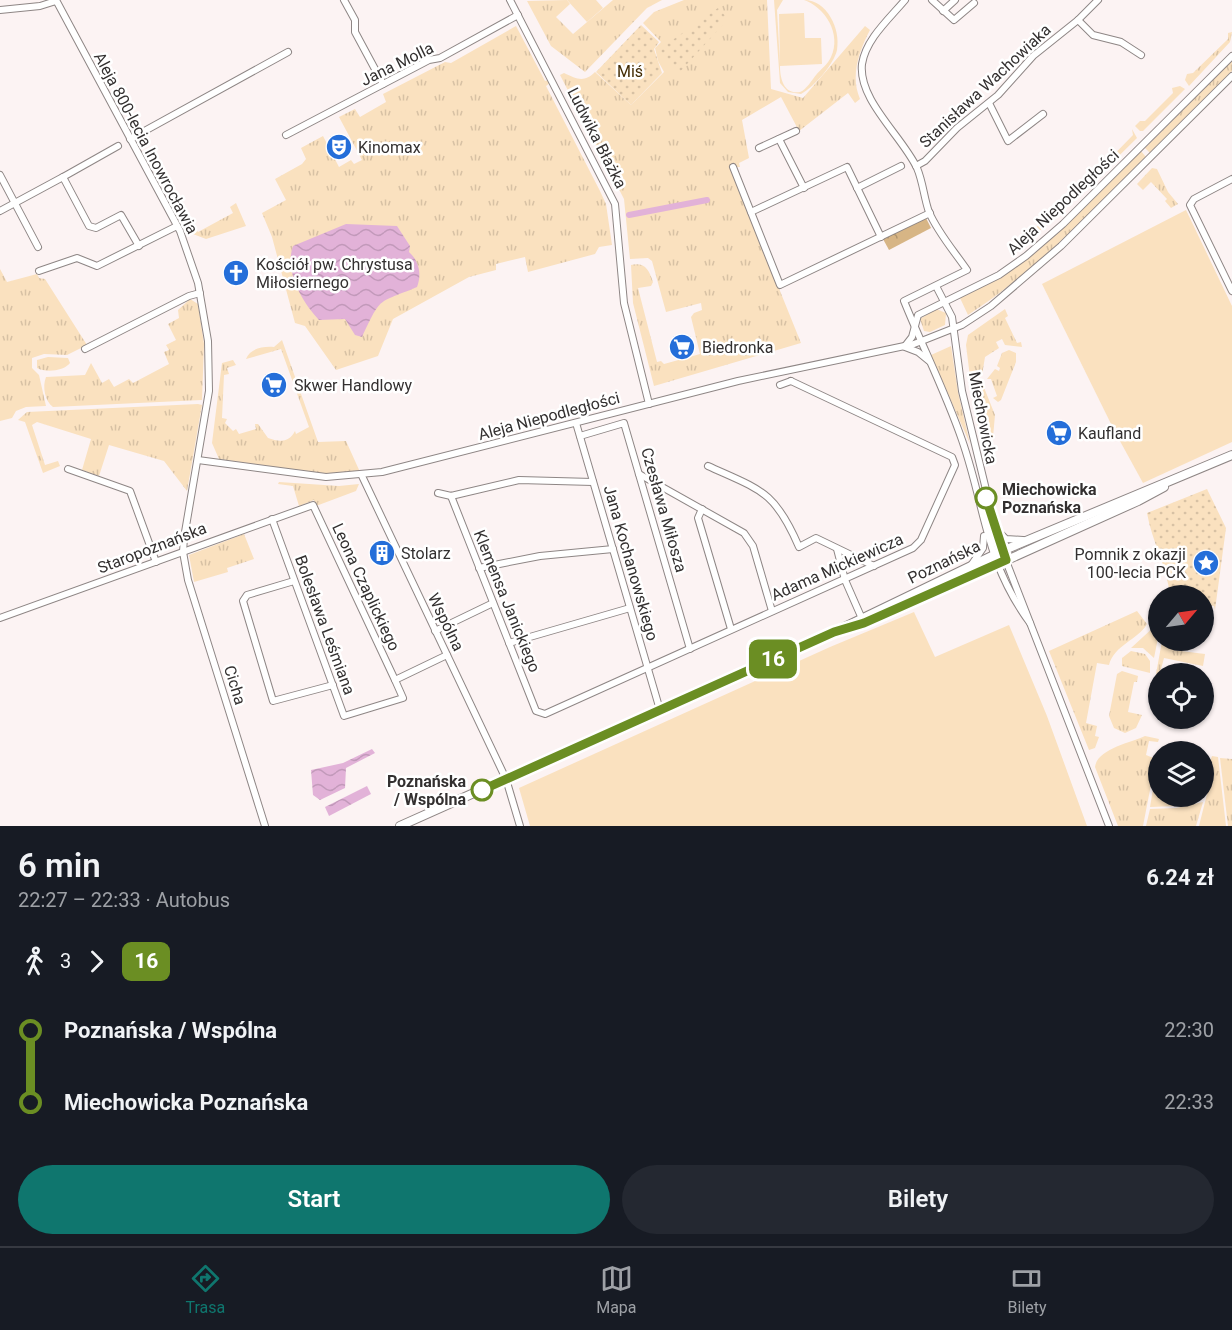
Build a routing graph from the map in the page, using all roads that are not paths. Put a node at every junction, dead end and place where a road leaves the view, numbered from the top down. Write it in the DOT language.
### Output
graph roads {
  1 [pos="15,0"];
  2 [pos="344,0"];
  3 [pos="510,0"];
  4 [pos="905,0"];
  5 [pos="932,0"];
  6 [pos="955,0"];
  7 [pos="1098,0"];
  8 [pos="56,1"];
  9 [pos="974,3"];
  10 [pos="16,9"];
  11 [pos="0,10"];
  12 [pos="943,11"];
  13 [pos="518,15"];
  14 [pos="1078,20"];
  15 [pos="288,52"];
  16 [pos="1142,55"];
  17 [pos="1232,56"];
  18 [pos="1232,76"];
  19 [pos="383,84"];
  20 [pos="989,103"];
  21 [pos="1043,114"];
  22 [pos="796,131"];
  23 [pos="286,135"];
  24 [pos="130,139"];
  25 [pos="779,139"];
  26 [pos="118,146"];
  27 [pos="759,148"];
  28 [pos="901,166"];
  29 [pos="916,166"];
  30 [pos="733,167"];
  31 [pos="0,175"];
  32 [pos="1232,179"];
  33 [pos="64,180"];
  34 [pos="804,188"];
  35 [pos="858,188"];
  36 [pos="15,203"];
  37 [pos="0,211"];
  38 [pos="751,212"];
  39 [pos="930,213"];
  40 [pos="177,226"];
  41 [pos="881,237"];
  42 [pos="139,246"];
  43 [pos="38,247"];
  44 [pos="39,271"];
  45 [pos="936,286"];
  46 [pos="1232,291"];
  47 [pos="200,293"];
  48 [pos="945,302"];
  49 [pos="915,324"];
  50 [pos="954,328"];
  51 [pos="922,342"];
  52 [pos="905,347"];
  53 [pos="85,349"];
  54 [pos="931,364"];
  55 [pos="789,369"];
  56 [pos="790,381"];
  57 [pos="780,385"];
  58 [pos="649,404"];
  59 [pos="576,423"];
  60 [pos="580,436"];
  61 [pos="1232,455"];
  62 [pos="198,460"];
  63 [pos="708,466"];
  64 [pos="68,469"];
  65 [pos="639,474"];
  66 [pos="362,476"];
  67 [pos="593,482"];
  68 [pos="1169,483"];
  69 [pos="438,493"];
  70 [pos="451,496"];
  71 [pos="313,505"];
  72 [pos="702,508"];
  73 [pos="272,519"];
  74 [pos="984,523"];
  75 [pos="994,526"];
  76 [pos="1027,540"];
  77 [pos="613,549"];
  78 [pos="837,549"];
  79 [pos="1002,551"];
  80 [pos="183,552"];
  81 [pos="994,560"];
  82 [pos="1006,560"];
  83 [pos="156,562"];
  84 [pos="874,566"];
  85 [pos="970,566"];
  86 [pos="479,568"];
  87 [pos="845,580"];
  88 [pos="294,581"];
  89 [pos="493,603"];
  90 [pos="630,608"];
  91 [pos="772,611"];
  92 [pos="0,618"];
  93 [pos="863,620"];
  94 [pos="1030,623"];
  95 [pos="731,629"];
  96 [pos="435,631"];
  97 [pos="509,643"];
  98 [pos="690,649"];
  99 [pos="447,655"];
  100 [pos="647,667"];
  101 [pos="395,680"];
  102 [pos="333,685"];
  103 [pos="403,698"];
  104 [pos="660,710"];
  105 [pos="541,712"];
  106 [pos="506,779"];
  107 [pos="265,826"];
  108 [pos="400,826"];
  109 [pos="520,826"];
  110 [pos="1109,826"];
  1 -- 10 [label="street"];
  2 -- 19 [label="street"];
  3 -- 13 [label="street, Ludwika Błażka"];
  4 -- 29 [label="street"];
  5 -- 12 [label="street"];
  6 -- 12 [label="street"];
  7 -- 14 [label="street, Stanisława Wachowiaka"];
  8 -- 10 [label="street"];
  8 -- 24 [label="street, Aleja 800-lecia Inowrocławia"];
  9 -- 12 [label="street"];
  10 -- 11 [label="street"];
  13 -- 19 [label="street, Jana Molla"];
  13 -- 58 [label="street, Ludwika Błażka"];
  14 -- 16 [label="street"];
  14 -- 20 [label="street, Stanisława Wachowiaka"];
  15 -- 24 [label="street"];
  17 -- 48 [label="street, Aleja Niepodległości"];
  18 -- 50 [label="street, Aleja Niepodległości"];
  19 -- 23 [label="street, Jana Molla"];
  20 -- 21 [label="street"];
  20 -- 29 [label="street, Stanisława Wachowiaka"];
  22 -- 25 [label="street"];
  24 -- 40 [label="street, Aleja 800-lecia Inowrocławia"];
  25 -- 27 [label="street"];
  25 -- 34 [label="street"];
  26 -- 33 [label="street"];
  28 -- 35 [label="street"];
  29 -- 39 [label="street"];
  30 -- 38 [label="street"];
  31 -- 36 [label="street"];
  32 -- 46 [label="street"];
  33 -- 36 [label="street"];
  33 -- 42 [label="street"];
  34 -- 35 [label="street"];
  34 -- 38 [label="street"];
  35 -- 41 [label="street"];
  36 -- 37 [label="street"];
  36 -- 43 [label="street"];
  38 -- 41 [label="street"];
  39 -- 41 [label="street"];
  39 -- 45 [label="street"];
  40 -- 42 [label="street"];
  40 -- 47 [label="street, Aleja 800-lecia Inowrocławia"];
  42 -- 44 [label="street"];
  45 -- 48 [label="street, Miechowicka"];
  45 -- 49 [label="street, Miechowicka"];
  47 -- 53 [label="street"];
  47 -- 62 [label="street, Aleja 800-lecia Inowrocławia"];
  48 -- 49 [label="street, Aleja Niepodległości"];
  48 -- 50 [label="street, Miechowicka"];
  49 -- 51 [label="street, Miechowicka"];
  49 -- 52 [label="street, Aleja Niepodległości"];
  50 -- 51 [label="street, Aleja Niepodległości"];
  50 -- 75 [label="street, Miechowicka"];
  51 -- 52 [label="street, Aleja Niepodległości"];
  51 -- 54 [label="street, Miechowicka"];
  52 -- 54 [label="street"];
  52 -- 55 [label="street, Aleja Niepodległości"];
  54 -- 74 [label="street, Miechowicka"];
  55 -- 56 [label="street"];
  55 -- 58 [label="street, Aleja Niepodległości"];
  56 -- 57 [label="street"];
  56 -- 84 [label="street, Adama Mickiewicza"];
  58 -- 59 [label="street, Aleja Niepodległości"];
  59 -- 60 [label="street, Jana Kochanowskiego"];
  59 -- 66 [label="street, Aleja Niepodległości"];
  60 -- 65 [label="street, Czesława Miłosza"];
  60 -- 67 [label="street, Jana Kochanowskiego"];
  61 -- 68 [label="main road, Poznańska"];
  62 -- 66 [label="street, Aleja Niepodległości"];
  62 -- 80 [label="street, Aleja 800-lecia Inowrocławia"];
  63 -- 78 [label="street"];
  64 -- 83 [label="street"];
  65 -- 72 [label="street"];
  65 -- 98 [label="street, Czesława Miłosza"];
  66 -- 96 [label="street, Wspólna"];
  67 -- 70 [label="street"];
  67 -- 77 [label="street, Jana Kochanowskiego"];
  68 -- 76 [label="main road, Poznańska"];
  68 -- 82 [label="main road, Poznańska"];
  69 -- 70 [label="street"];
  70 -- 86 [label="street, Klemensa Janickiego"];
  71 -- 73 [label="street, Staropoznańska"];
  71 -- 101 [label="street, Leona Czaplickiego"];
  72 -- 91 [label="street"];
  72 -- 95 [label="street"];
  73 -- 80 [label="street, Staropoznańska"];
  73 -- 88 [label="street, Bolesława Leśmiana"];
  74 -- 81 [label="street, Miechowicka"];
  74 -- 85 [label="street"];
  75 -- 76 [label="street"];
  75 -- 79 [label="street, Miechowicka"];
  76 -- 79 [label="main road, Poznańska"];
  77 -- 86 [label="street"];
  77 -- 90 [label="street, Jana Kochanowskiego"];
  78 -- 84 [label="street"];
  78 -- 87 [label="street"];
  79 -- 81 [label="main road, Poznańska"];
  79 -- 82 [label="street, Miechowicka"];
  80 -- 83 [label="street, Staropoznańska"];
  80 -- 107 [label="street, Cicha"];
  81 -- 82 [label="main road, Poznańska"];
  81 -- 85 [label="main road, Poznańska"];
  81 -- 93 [label="main road, Poznańska"];
  81 -- 94 [label="street, Miechowicka"];
  82 -- 94 [label="street, Miechowicka"];
  83 -- 92 [label="street, Staropoznańska"];
  84 -- 87 [label="street, Adama Mickiewicza"];
  85 -- 93 [label="main road, Poznańska"];
  86 -- 89 [label="street, Klemensa Janickiego"];
  87 -- 91 [label="street, Adama Mickiewicza"];
  87 -- 93 [label="street"];
  88 -- 102 [label="street, Bolesława Leśmiana"];
  88 -- 102 [label="street"];
  89 -- 96 [label="street"];
  89 -- 97 [label="street, Klemensa Janickiego"];
  90 -- 97 [label="street"];
  90 -- 100 [label="street, Jana Kochanowskiego"];
  91 -- 95 [label="street, Adama Mickiewicza"];
  93 -- 104 [label="main road, Poznańska"];
  94 -- 110 [label="street, Miechowicka"];
  95 -- 98 [label="street, Adama Mickiewicza"];
  96 -- 99 [label="street, Wspólna"];
  97 -- 105 [label="street, Klemensa Janickiego"];
  98 -- 100 [label="street, Adama Mickiewicza"];
  99 -- 101 [label="street"];
  99 -- 106 [label="street, Wspólna"];
  100 -- 104 [label="street, Jana Kochanowskiego"];
  100 -- 105 [label="street, Adama Mickiewicza"];
  101 -- 103 [label="street, Leona Czaplickiego"];
  102 -- 103 [label="street, Bolesława Leśmiana"];
  104 -- 106 [label="main road, Poznańska"];
  106 -- 108 [label="main road, Poznańska"];
  106 -- 109 [label="street, Wspólna"];
}
